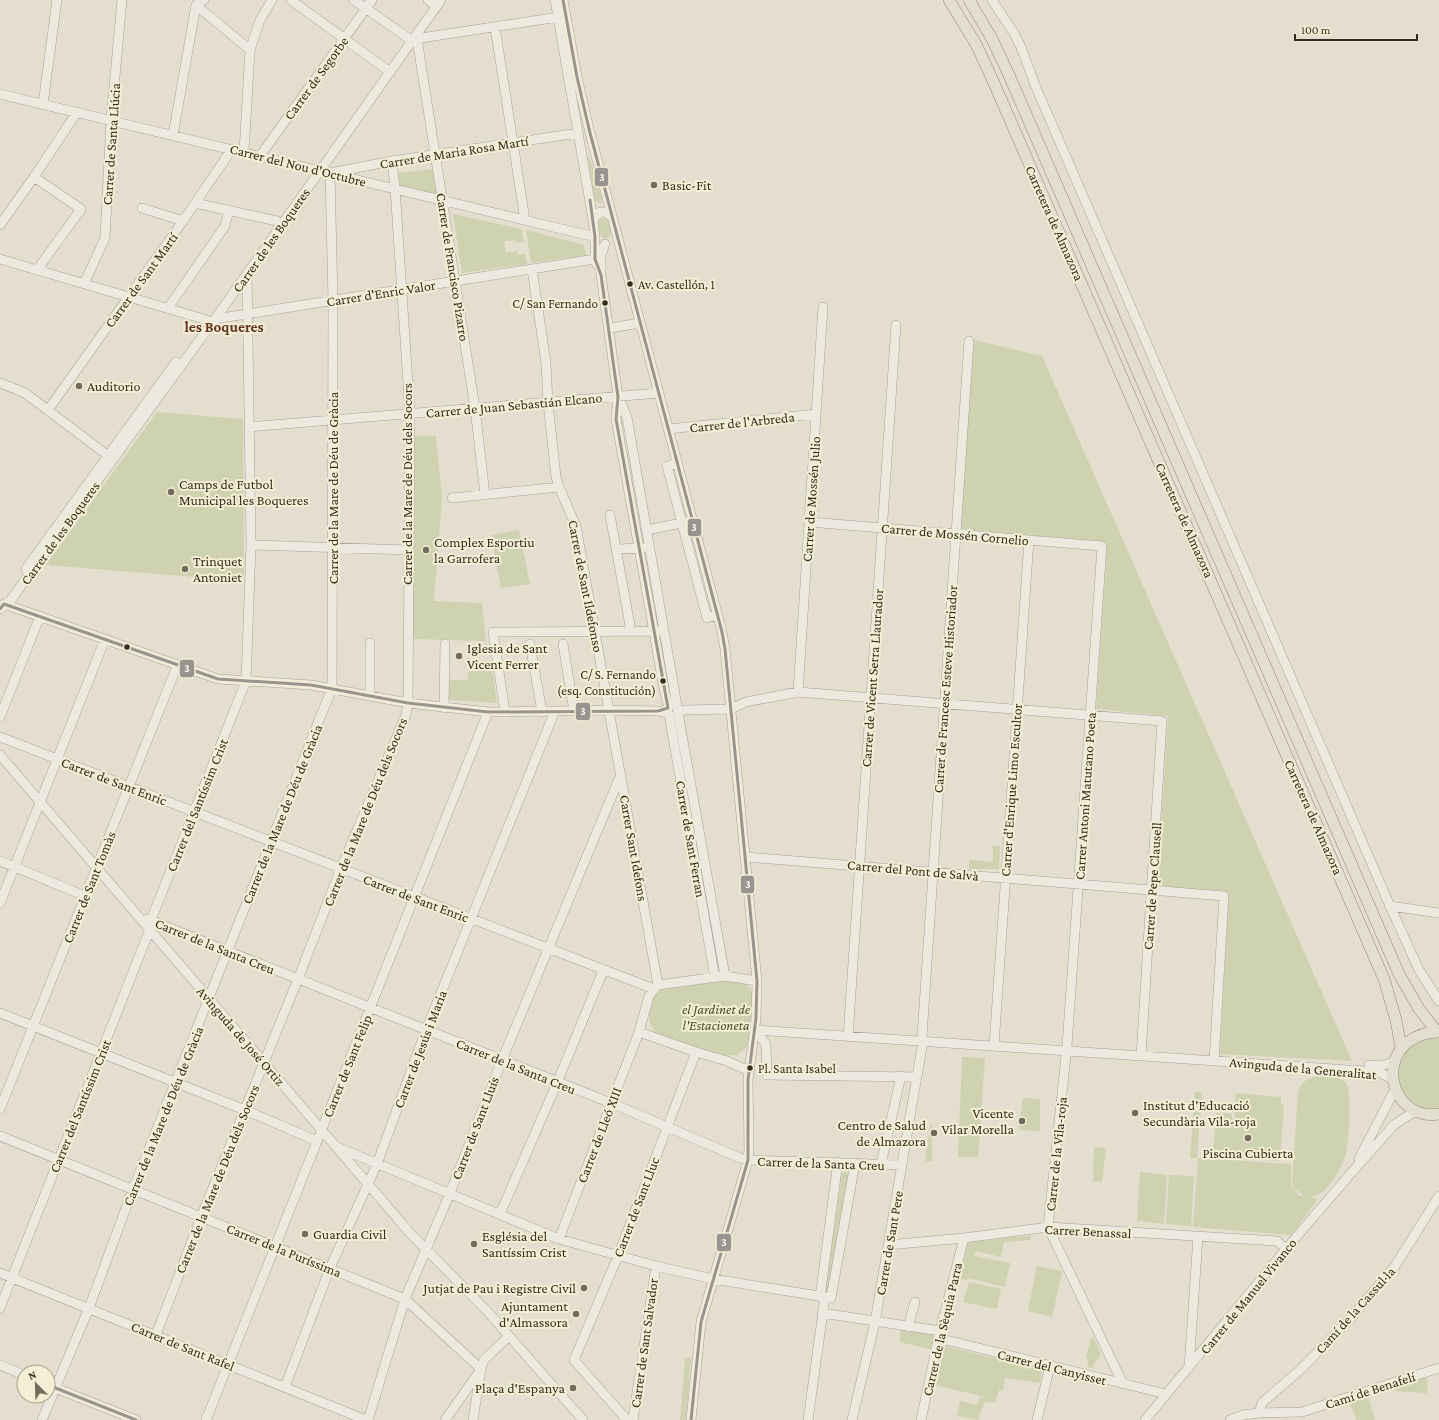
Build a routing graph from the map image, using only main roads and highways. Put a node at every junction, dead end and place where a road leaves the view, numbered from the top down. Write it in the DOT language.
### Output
graph roads {
  1 [pos="949,0"];
  2 [pos="969,0"];
  3 [pos="1438,1032"];
  4 [pos="1401,1048"];
  5 [pos="1435,1115"];
  6 [pos="1439,1124"];
  1 -- 4 [label="main road, Carretera de Almazora"];
  2 -- 3 [label="main road, Carretera de Almazora"];
  3 -- 4 [label="main road"];
  4 -- 5 [label="main road"];
  5 -- 6 [label="main road"];
}
